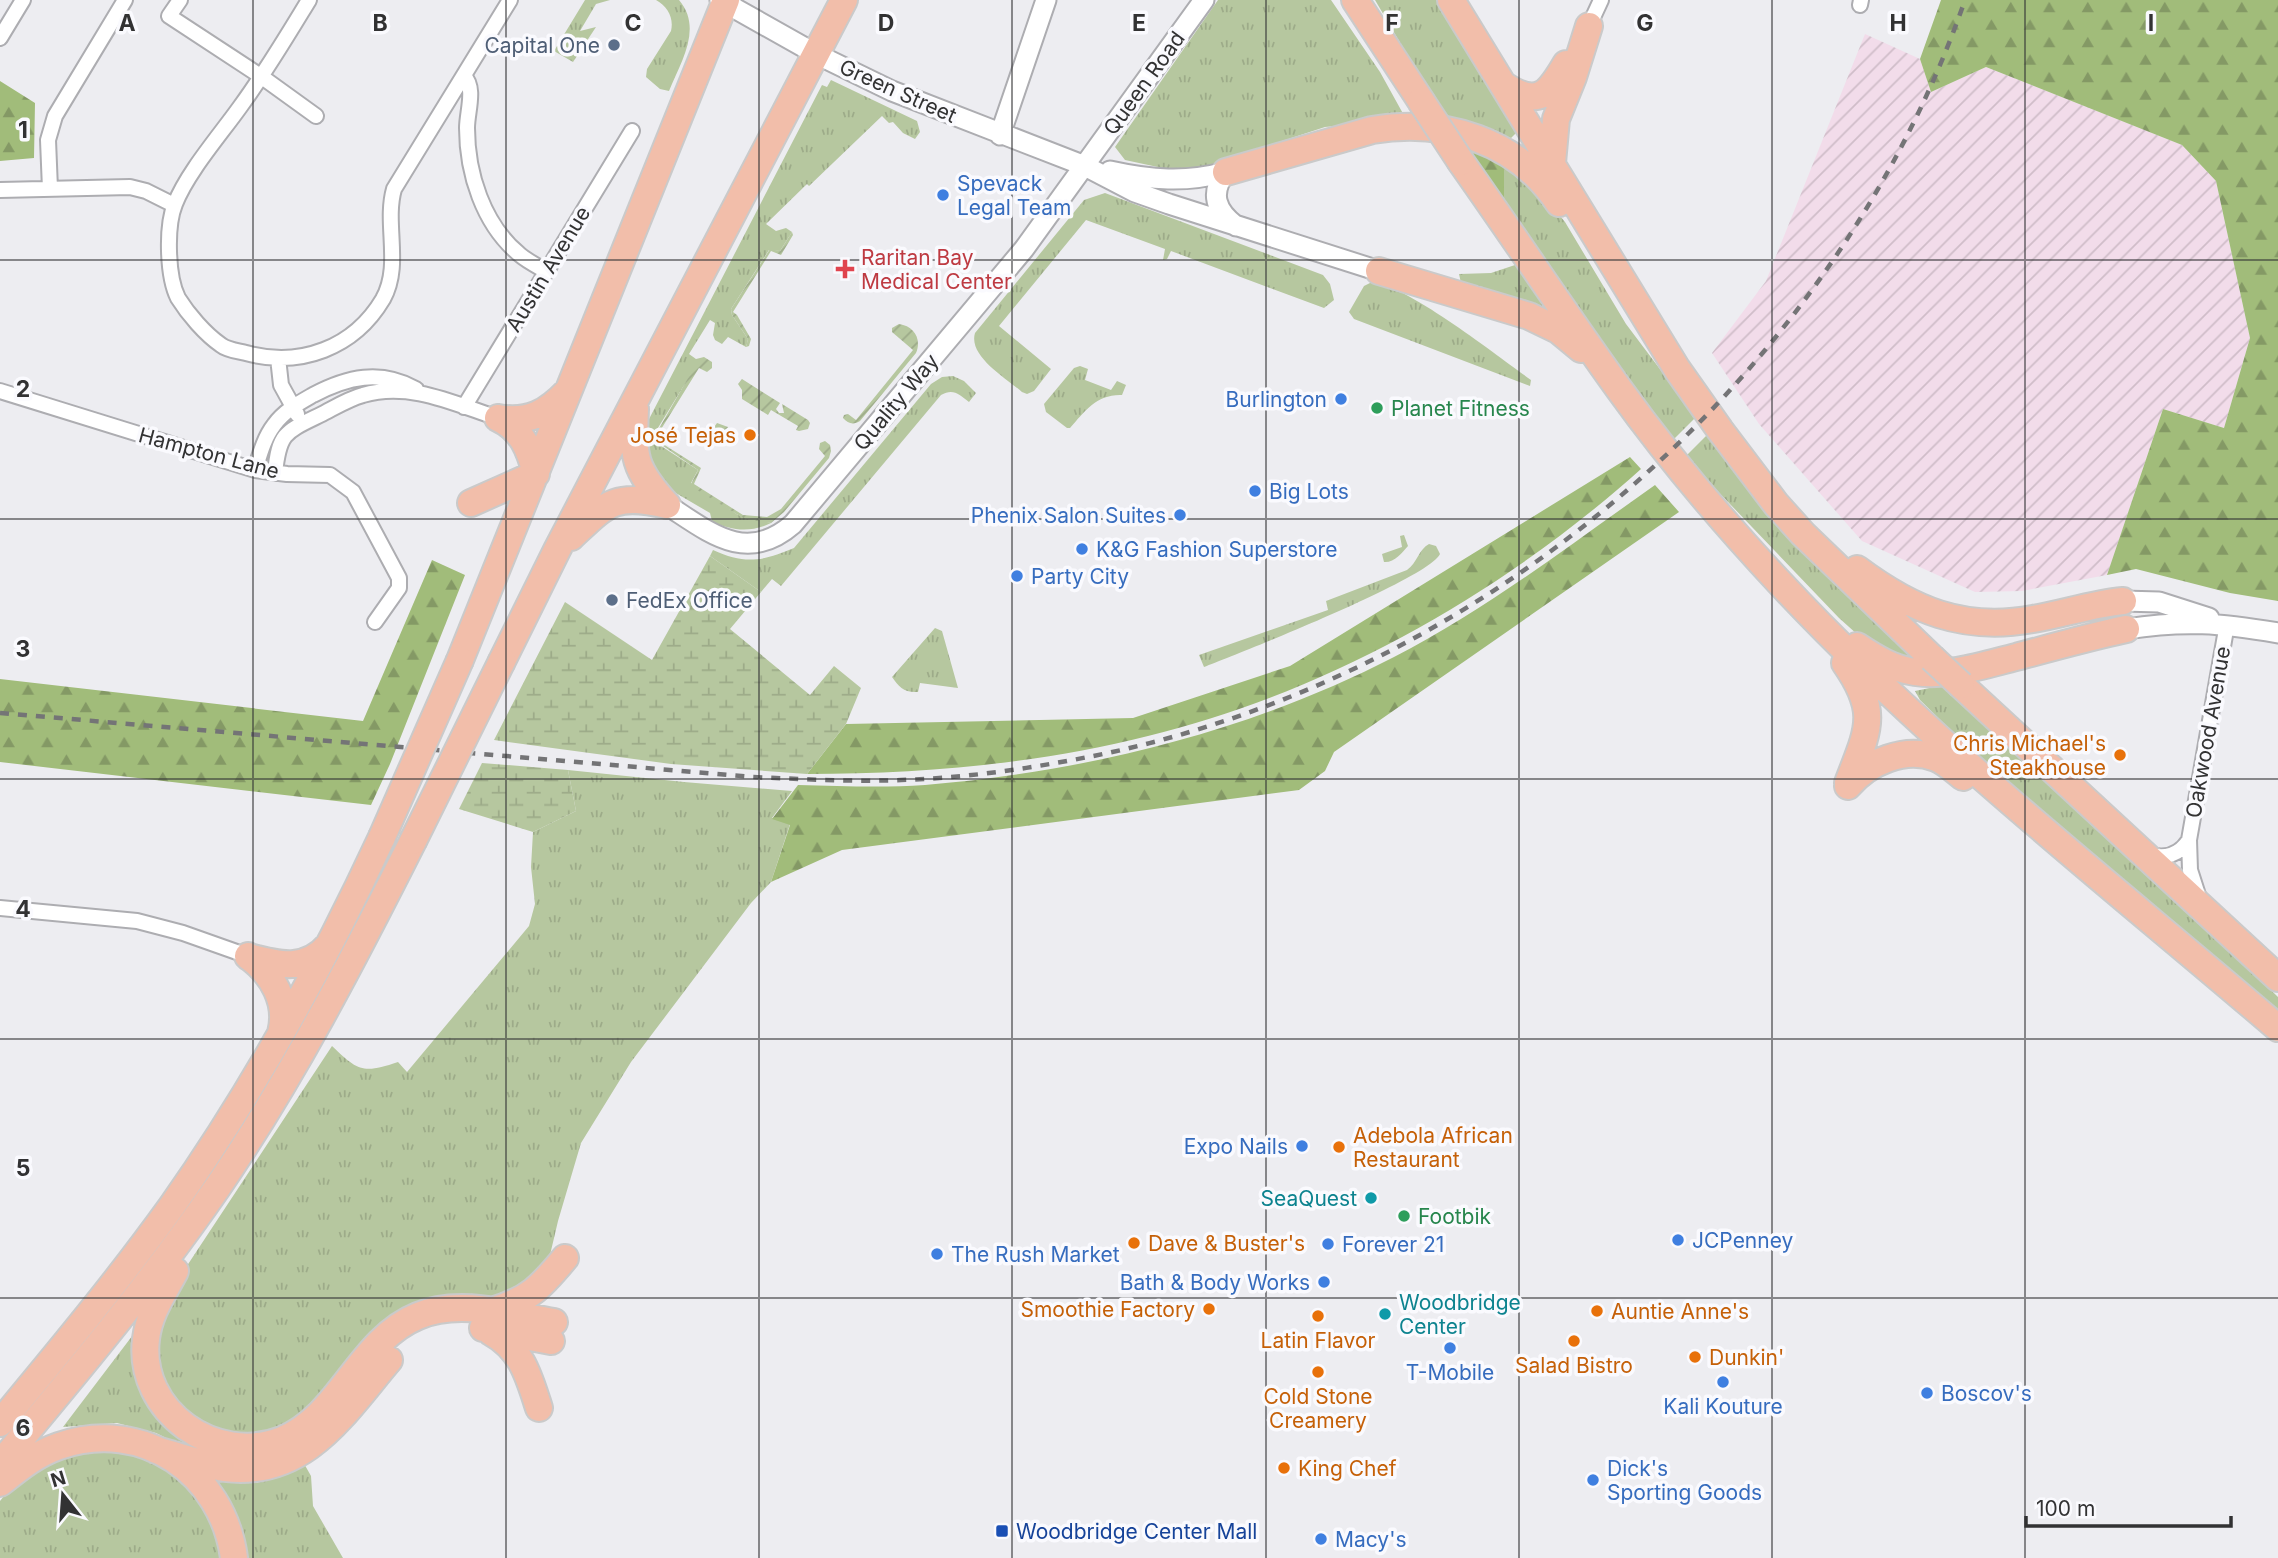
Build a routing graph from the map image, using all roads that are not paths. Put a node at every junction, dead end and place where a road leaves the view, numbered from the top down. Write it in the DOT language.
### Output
graph roads {
  1 [pos="23,0"];
  2 [pos="125,0"];
  3 [pos="180,0"];
  4 [pos="309,0"];
  5 [pos="510,0"];
  6 [pos="844,0"];
  7 [pos="1046,0"];
  8 [pos="1204,0"];
  9 [pos="1601,0"];
  10 [pos="724,1"];
  11 [pos="1458,3"];
  12 [pos="1357,5"];
  13 [pos="1589,26"];
  14 [pos="0,38"];
  15 [pos="816,54"];
  16 [pos="464,76"];
  17 [pos="262,77"];
  18 [pos="1505,86"];
  19 [pos="316,116"];
  20 [pos="632,131"];
  21 [pos="1000,135"];
  22 [pos="1552,163"];
  23 [pos="1085,166"];
  24 [pos="1226,172"];
  25 [pos="50,188"];
  26 [pos="0,190"];
  27 [pos="174,205"];
  28 [pos="1238,228"];
  29 [pos="546,271"];
  30 [pos="1379,271"];
  31 [pos="1624,282"];
  32 [pos="278,358"];
  33 [pos="345,380"];
  34 [pos="572,387"];
  35 [pos="1618,388"];
  36 [pos="0,391"];
  37 [pos="424,393"];
  38 [pos="352,399"];
  39 [pos="635,400"];
  40 [pos="293,407"];
  41 [pos="464,407"];
  42 [pos="498,418"];
  43 [pos="303,423"];
  44 [pos="1736,451"];
  45 [pos="255,470"];
  46 [pos="275,473"];
  47 [pos="536,474"];
  48 [pos="667,505"];
  49 [pos="506,550"];
  50 [pos="557,550"];
  51 [pos="2123,601"];
  52 [pos="1809,613"];
  53 [pos="375,622"];
  54 [pos="2227,624"];
  55 [pos="2126,629"];
  56 [pos="2278,633"];
  57 [pos="2049,833"];
  58 [pos="2189,840"];
  59 [pos="2143,852"];
  60 [pos="0,908"];
  61 [pos="2206,911"];
  62 [pos="331,944"];
  63 [pos="248,956"];
  64 [pos="2278,978"];
  65 [pos="2278,1028"];
  66 [pos="278,1040"];
  67 [pos="217,1188"];
  68 [pos="565,1258"];
  69 [pos="487,1320"];
  70 [pos="552,1332"];
  71 [pos="539,1408"];
  72 [pos="0,1423"];
  73 [pos="156,1450"];
  74 [pos="0,1464"];
  75 [pos="0,1483"];
  76 [pos="234,1558"];
  1 -- 14 [label="street"];
  2 -- 25 [label="street"];
  3 -- 17 [label="street"];
  4 -- 17 [label="street"];
  5 -- 16 [label="street"];
  6 -- 15 [label="highway"];
  7 -- 21 [label="street"];
  8 -- 23 [label="street, Queen Road"];
  9 -- 13 [label="street"];
  10 -- 15 [label="street, Green Street"];
  10 -- 34 [label="highway"];
  11 -- 18 [label="highway"];
  12 -- 35 [label="highway, bridge"];
  13 -- 18 [label="highway"];
  13 -- 22 [label="highway"];
  15 -- 21 [label="street, Green Street"];
  15 -- 39 [label="highway"];
  16 -- 29 [label="street"];
  16 -- 32 [label="street"];
  17 -- 19 [label="street"];
  17 -- 27 [label="street"];
  18 -- 22 [label="highway"];
  20 -- 29 [label="street, Austin Avenue"];
  21 -- 23 [label="street, Green Street"];
  22 -- 31 [label="highway"];
  23 -- 24 [label="street, Green Street"];
  23 -- 28 [label="street, Green Street"];
  23 -- 48 [label="street, Quality Way"];
  24 -- 28 [label="street"];
  24 -- 31 [label="highway"];
  25 -- 26 [label="street"];
  25 -- 27 [label="street"];
  27 -- 32 [label="street"];
  28 -- 30 [label="street, Green Street"];
  29 -- 41 [label="street, Austin Avenue"];
  30 -- 35 [label="highway"];
  31 -- 44 [label="highway"];
  32 -- 40 [label="street"];
  33 -- 37 [label="street"];
  33 -- 38 [label="street"];
  33 -- 40 [label="street"];
  34 -- 42 [label="highway"];
  34 -- 47 [label="highway"];
  35 -- 52 [label="highway"];
  36 -- 45 [label="street, Hampton Lane"];
  37 -- 38 [label="street"];
  37 -- 41 [label="street"];
  38 -- 43 [label="street"];
  39 -- 48 [label="highway"];
  39 -- 50 [label="highway"];
  40 -- 43 [label="street"];
  40 -- 45 [label="street"];
  41 -- 42 [label="street"];
  42 -- 47 [label="highway"];
  43 -- 46 [label="street"];
  44 -- 51 [label="highway"];
  44 -- 59 [label="highway, bridge"];
  45 -- 46 [label="street, Hampton Lane"];
  46 -- 53 [label="street, Hampton Lane"];
  47 -- 49 [label="highway"];
  47 -- 49 [label="highway"];
  48 -- 50 [label="highway"];
  49 -- 62 [label="highway, bridge"];
  50 -- 67 [label="highway, bridge"];
  51 -- 54 [label="street"];
  52 -- 55 [label="highway"];
  52 -- 57 [label="highway"];
  52 -- 57 [label="highway"];
  54 -- 55 [label="street"];
  54 -- 56 [label="street"];
  54 -- 58 [label="street, Oakwood Avenue"];
  57 -- 65 [label="highway"];
  58 -- 59 [label="street, Oakwood Avenue"];
  58 -- 61 [label="street, Oakwood Avenue"];
  59 -- 61 [label="highway"];
  60 -- 63 [label="street"];
  61 -- 64 [label="highway"];
  62 -- 63 [label="highway"];
  62 -- 66 [label="highway"];
  63 -- 66 [label="highway"];
  66 -- 72 [label="highway"];
  67 -- 69 [label="highway"];
  67 -- 74 [label="highway"];
  68 -- 69 [label="highway"];
  69 -- 70 [label="highway"];
  69 -- 71 [label="highway"];
  69 -- 73 [label="highway"];
  73 -- 75 [label="highway"];
  73 -- 76 [label="highway"];
}
